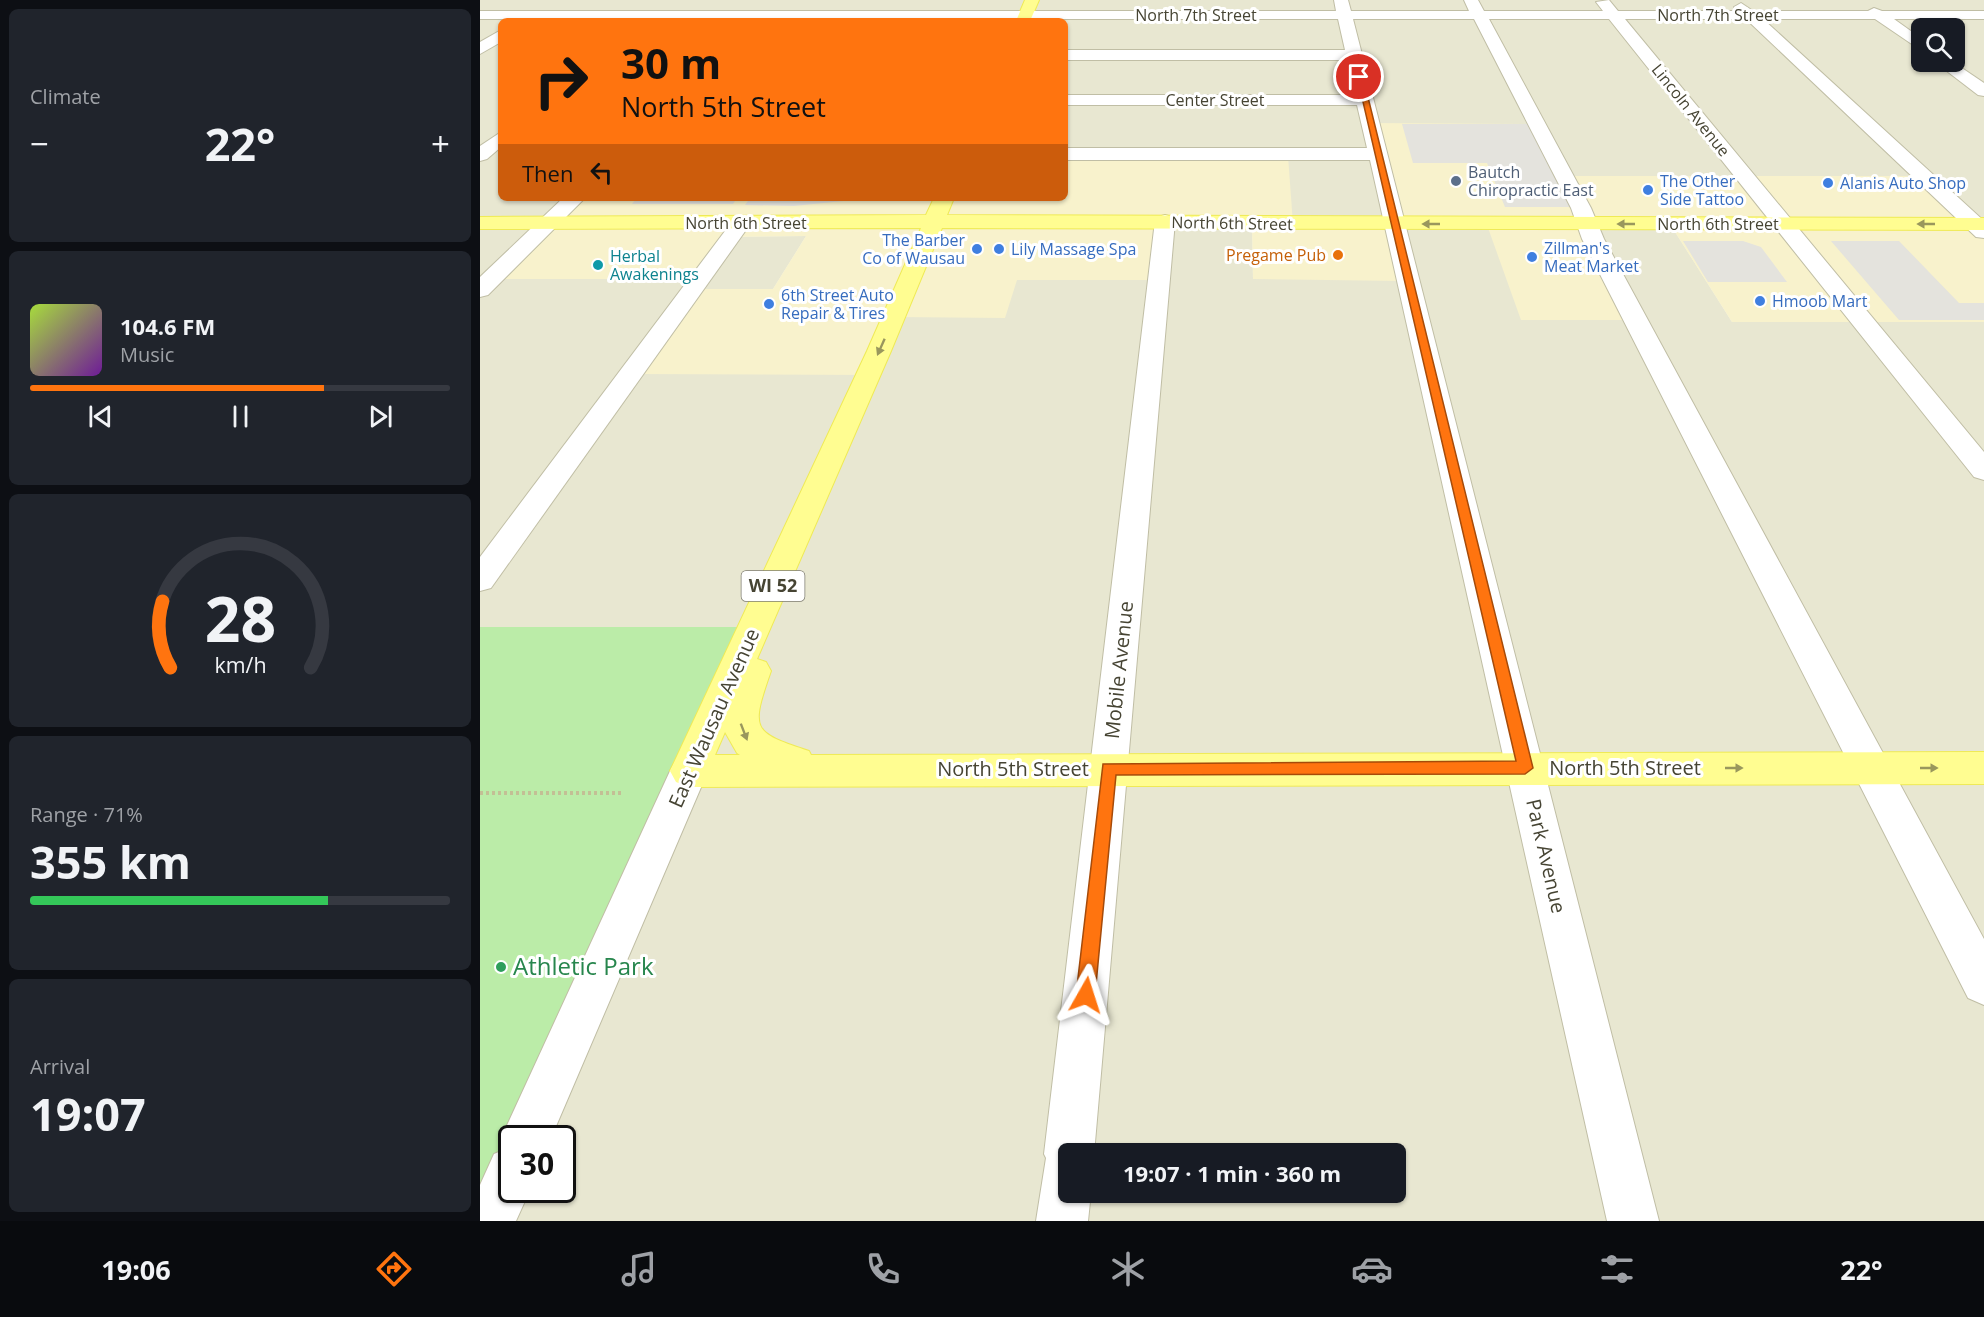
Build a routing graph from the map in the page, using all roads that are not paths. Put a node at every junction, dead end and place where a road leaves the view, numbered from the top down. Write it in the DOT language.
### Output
graph roads {
  1 [pos="554,0"];
  2 [pos="672,0"];
  3 [pos="902,0"];
  4 [pos="1032,0"];
  5 [pos="1732,0"];
  6 [pos="1858,0"];
  7 [pos="1188,7"];
  8 [pos="1343,7"];
  9 [pos="1474,7"];
  10 [pos="1607,7"];
  11 [pos="480,15"];
  12 [pos="1749,15"];
  13 [pos="1879,15"];
  14 [pos="1984,15"];
  15 [pos="526,18"];
  16 [pos="650,18"];
  17 [pos="756,18"];
  18 [pos="889,18"];
  19 [pos="1024,18"];
  20 [pos="498,37"];
  21 [pos="1911,38"];
  22 [pos="480,49"];
  23 [pos="1068,55"];
  24 [pos="1354,55"];
  25 [pos="1957,72"];
  26 [pos="1984,91"];
  27 [pos="1068,100"];
  28 [pos="1365,100"];
  29 [pos="498,140"];
  30 [pos="1068,154"];
  31 [pos="1378,154"];
  32 [pos="480,155"];
  33 [pos="572,201"];
  34 [pos="943,201"];
  35 [pos="934,222"];
  36 [pos="1165,222"];
  37 [pos="480,223"];
  38 [pos="549,223"];
  39 [pos="741,223"];
  40 [pos="1394,224"];
  41 [pos="1587,224"];
  42 [pos="1783,224"];
  43 [pos="1981,226"];
  44 [pos="480,290"];
  45 [pos="904,294"];
  46 [pos="856,402"];
  47 [pos="1984,471"];
  48 [pos="480,579"];
  49 [pos="1108,768"];
  50 [pos="1525,768"];
  51 [pos="1871,768"];
  52 [pos="1984,768"];
  53 [pos="878,770"];
  54 [pos="689,771"];
  55 [pos="1984,984"];
  56 [pos="532,1125"];
  57 [pos="1070,1143"];
  58 [pos="498,1203"];
  59 [pos="1064,1203"];
  60 [pos="490,1221"];
  61 [pos="1062,1221"];
  62 [pos="1633,1221"];
  1 -- 15 [label="street"];
  2 -- 16 [label="street"];
  3 -- 18 [label="street"];
  4 -- 19 [label="main road"];
  5 -- 12 [label="street"];
  6 -- 13 [label="street"];
  7 -- 8 [label="street, North 7th Street"];
  7 -- 19 [label="street, North 7th Street"];
  8 -- 9 [label="street, North 7th Street"];
  8 -- 24 [label="street, Park Avenue"];
  9 -- 10 [label="street, North 7th Street"];
  9 -- 41 [label="street"];
  10 -- 12 [label="street, North 7th Street"];
  10 -- 42 [label="street, Lincoln Avenue"];
  11 -- 15 [label="street, North 7th Street"];
  12 -- 13 [label="street, North 7th Street"];
  12 -- 43 [label="street"];
  13 -- 14 [label="street, North 7th Street"];
  13 -- 21 [label="street"];
  15 -- 16 [label="street, North 7th Street"];
  16 -- 17 [label="street, North 7th Street"];
  17 -- 18 [label="street, North 7th Street"];
  18 -- 19 [label="street, North 7th Street"];
  20 -- 22 [label="street"];
  23 -- 24 [label="street"];
  24 -- 28 [label="street, Park Avenue"];
  25 -- 26 [label="street"];
  27 -- 28 [label="street, Center Street"];
  28 -- 31 [label="street, Park Avenue"];
  29 -- 32 [label="street"];
  30 -- 31 [label="street"];
  31 -- 40 [label="street, Park Avenue"];
  33 -- 38 [label="street"];
  34 -- 35 [label="main road, East Wausau Avenue / WI 52"];
  35 -- 36 [label="main road, North 6th Street"];
  35 -- 39 [label="main road, North 6th Street"];
  35 -- 45 [label="main road, East Wausau Avenue / WI 52"];
  36 -- 40 [label="main road, North 6th Street"];
  36 -- 45 [label="main road"];
  36 -- 49 [label="street, Mobile Avenue"];
  37 -- 38 [label="main road, North 6th Street"];
  38 -- 39 [label="main road, North 6th Street"];
  38 -- 44 [label="street"];
  39 -- 48 [label="street"];
  41 -- 40 [label="main road, North 6th Street, one-way"];
  40 -- 50 [label="street, Park Avenue"];
  42 -- 41 [label="main road, North 6th Street, one-way"];
  41 -- 51 [label="street"];
  43 -- 42 [label="main road, North 6th Street, one-way"];
  42 -- 47 [label="street, Lincoln Avenue"];
  45 -- 46 [label="main road, East Wausau Avenue / WI 52, one-way"];
  46 -- 53 [label="main road, one-way"];
  46 -- 54 [label="main road, East Wausau Avenue / WI 52"];
  49 -- 50 [label="main road, North 5th Street"];
  49 -- 53 [label="main road, North 5th Street"];
  49 -- 57 [label="street, Mobile Avenue"];
  50 -- 51 [label="main road, North 5th Street, one-way"];
  50 -- 62 [label="street, Park Avenue"];
  51 -- 52 [label="main road, North 5th Street, one-way"];
  51 -- 55 [label="street"];
  53 -- 54 [label="main road, North 5th Street"];
  54 -- 56 [label="street, East Wausau Avenue"];
  58 -- 60 [label="street"];
  59 -- 61 [label="street"];
}
